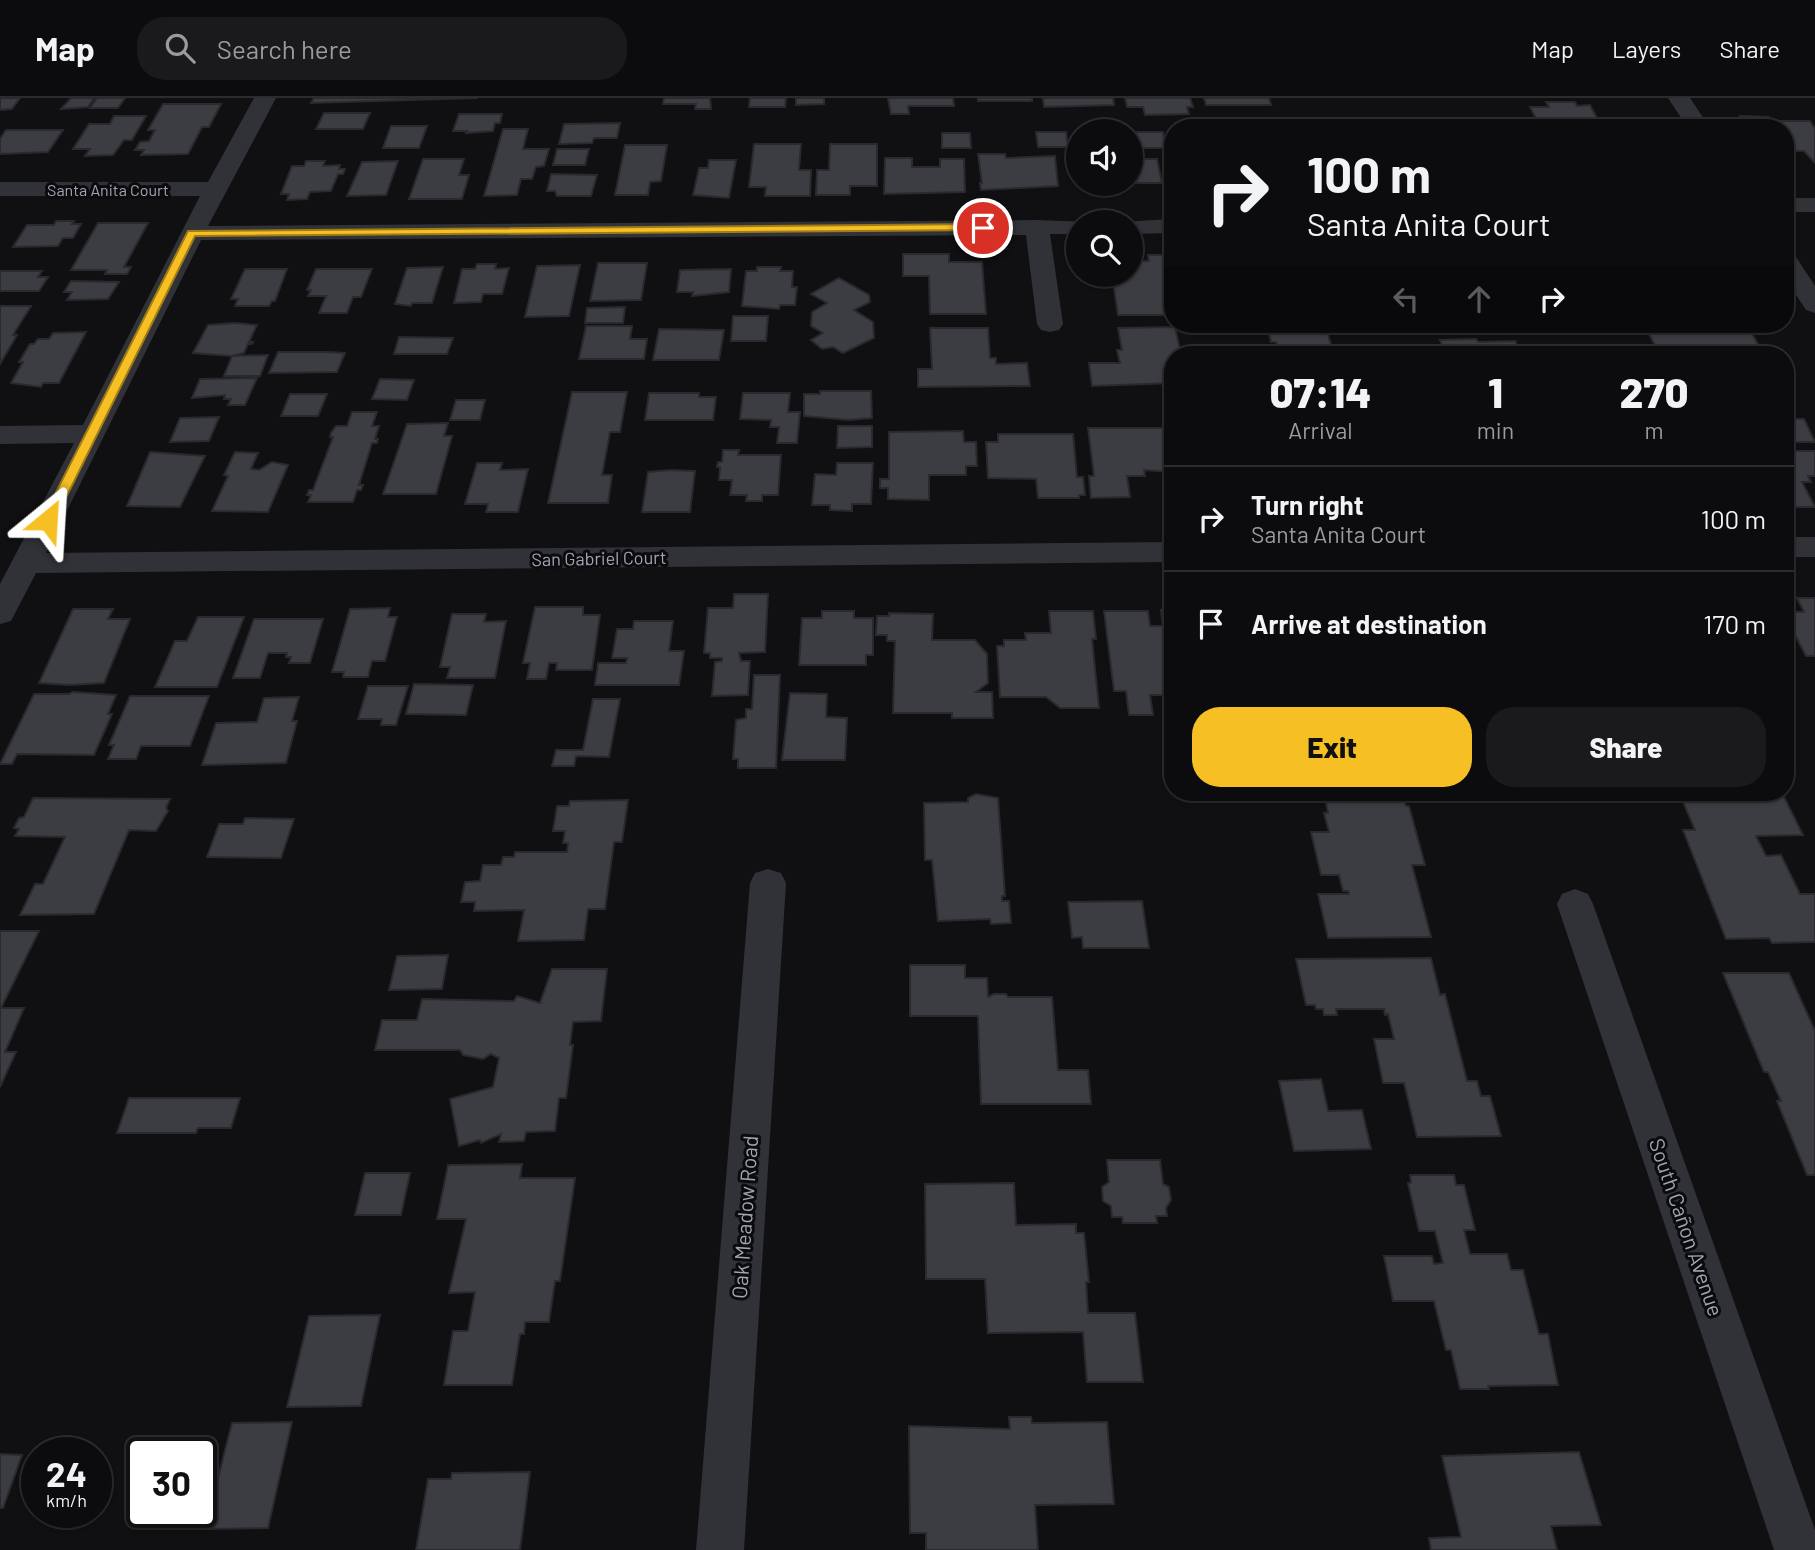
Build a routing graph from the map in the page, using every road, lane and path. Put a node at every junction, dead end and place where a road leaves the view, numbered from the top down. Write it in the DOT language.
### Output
graph roads {
  1 [pos="265,98"];
  2 [pos="1679,98"];
  3 [pos="1693,119"];
  4 [pos="217,189"];
  5 [pos="0,190"];
  6 [pos="1794,205"];
  7 [pos="1815,205"];
  8 [pos="1164,226"];
  9 [pos="1037,227"];
  10 [pos="1066,227"];
  11 [pos="1143,227"];
  12 [pos="191,233"];
  13 [pos="1794,273"];
  14 [pos="1815,305"];
  15 [pos="1050,324"];
  16 [pos="93,434"];
  17 [pos="0,435"];
  18 [pos="1794,547"];
  19 [pos="1815,547"];
  20 [pos="1164,552"];
  21 [pos="26,563"];
  22 [pos="0,613"];
  23 [pos="768,883"];
  24 [pos="1575,904"];
  25 [pos="720,1550"];
  26 [pos="1798,1550"];
  1 -- 4 [label="street"];
  2 -- 3 [label="street"];
  4 -- 5 [label="street, Santa Anita Court"];
  4 -- 12 [label="street"];
  6 -- 7 [label="street"];
  8 -- 11 [label="street"];
  9 -- 10 [label="street"];
  9 -- 12 [label="street"];
  9 -- 15 [label="street"];
  12 -- 16 [label="street"];
  13 -- 14 [label="street"];
  16 -- 17 [label="street"];
  16 -- 21 [label="street"];
  18 -- 19 [label="street"];
  20 -- 21 [label="street, San Gabriel Court"];
  21 -- 22 [label="street"];
  23 -- 25 [label="street, Oak Meadow Road"];
  24 -- 26 [label="street, South Cañon Avenue"];
}
